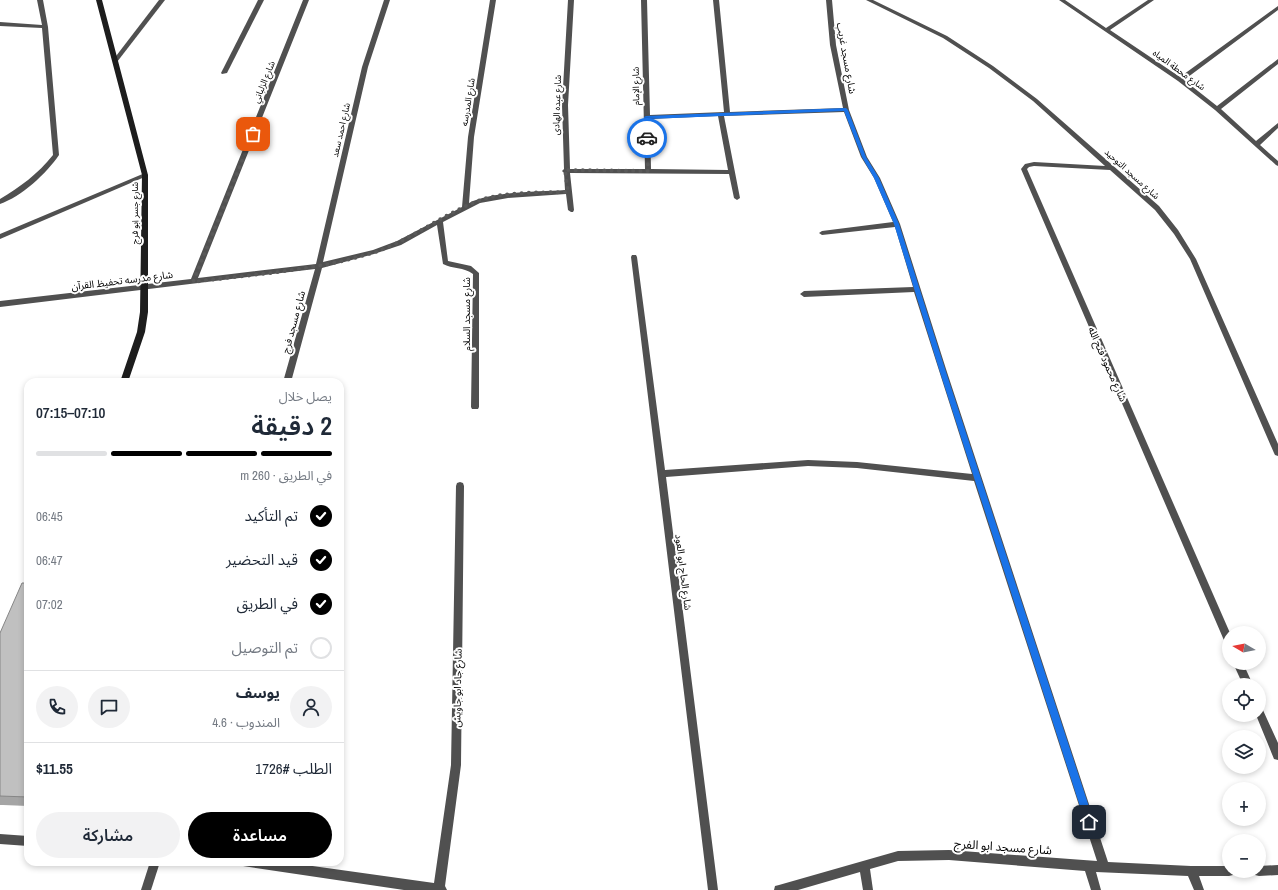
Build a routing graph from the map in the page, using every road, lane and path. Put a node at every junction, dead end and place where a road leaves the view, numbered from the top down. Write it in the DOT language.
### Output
graph roads {
  1 [pos="40,0"];
  2 [pos="99,0"];
  3 [pos="162,0"];
  4 [pos="261,0"];
  5 [pos="306,0"];
  6 [pos="387,0"];
  7 [pos="493,0"];
  8 [pos="571,0"];
  9 [pos="644,0"];
  10 [pos="716,0"];
  11 [pos="829,0"];
  12 [pos="869,0"];
  13 [pos="1062,0"];
  14 [pos="1151,0"];
  15 [pos="1278,8"];
  16 [pos="0,24"];
  17 [pos="45,27"];
  18 [pos="1106,30"];
  19 [pos="115,61"];
  20 [pos="1278,61"];
  21 [pos="224,73"];
  22 [pos="1180,80"];
  23 [pos="1217,109"];
  24 [pos="846,110"];
  25 [pos="724,114"];
  26 [pos="646,117"];
  27 [pos="1278,125"];
  28 [pos="1257,144"];
  29 [pos="1278,164"];
  30 [pos="1113,168"];
  31 [pos="565,170"];
  32 [pos="648,171"];
  33 [pos="732,172"];
  34 [pos="145,175"];
  35 [pos="568,192"];
  36 [pos="737,198"];
  37 [pos="0,202"];
  38 [pos="465,208"];
  39 [pos="571,210"];
  40 [pos="440,221"];
  41 [pos="897,224"];
  42 [pos="822,233"];
  43 [pos="0,237"];
  44 [pos="634,257"];
  45 [pos="319,266"];
  46 [pos="193,282"];
  47 [pos="145,288"];
  48 [pos="917,289"];
  49 [pos="804,294"];
  50 [pos="0,304"];
  51 [pos="125,378"];
  52 [pos="288,378"];
  53 [pos="475,407"];
  54 [pos="1278,453"];
  55 [pos="661,474"];
  56 [pos="978,478"];
  57 [pos="460,486"];
  58 [pos="1222,626"];
  59 [pos="1264,722"];
  60 [pos="1278,754"];
  61 [pos="0,839"];
  62 [pos="24,841"];
  63 [pos="154,866"];
  64 [pos="275,866"];
  65 [pos="864,866"];
  66 [pos="1089,866"];
  67 [pos="1104,867"];
  68 [pos="1278,870"];
  69 [pos="1191,871"];
  70 [pos="1222,871"];
  71 [pos="1266,871"];
  72 [pos="146,890"];
  73 [pos="440,890"];
  74 [pos="713,890"];
  75 [pos="779,890"];
  76 [pos="868,890"];
  77 [pos="1096,890"];
  78 [pos="1199,890"];
  1 -- 17 [label="street"];
  2 -- 19 [label="street, شارع جسر ابو فرج"];
  3 -- 19 [label="street"];
  4 -- 21 [label="street"];
  5 -- 46 [label="street, شارع الزلباني"];
  6 -- 45 [label="street, شارع احمد سعد"];
  7 -- 38 [label="street, شارع المدرسه"];
  8 -- 31 [label="street, شارع عبده الهادى"];
  9 -- 26 [label="street, شارع الإمام"];
  10 -- 25 [label="street"];
  11 -- 24 [label="street, شارع مسجد غريب"];
  12 -- 30 [label="street, شارع مسجد التوحيد"];
  13 -- 18 [label="street, شارع محطة المياه"];
  14 -- 18 [label="street"];
  15 -- 22 [label="street"];
  16 -- 17 [label="street"];
  17 -- 37 [label="street"];
  18 -- 22 [label="street, شارع محطة المياه"];
  19 -- 34 [label="street, شارع جسر ابو فرج"];
  20 -- 23 [label="street"];
  22 -- 23 [label="street, شارع محطة المياه"];
  23 -- 28 [label="street, شارع محطة المياه"];
  24 -- 25 [label="street"];
  24 -- 41 [label="street, شارع مسجد غريب"];
  25 -- 26 [label="street"];
  25 -- 33 [label="street"];
  26 -- 32 [label="street, شارع الإمام"];
  27 -- 28 [label="street"];
  28 -- 29 [label="street, شارع محطة المياه"];
  30 -- 54 [label="street, شارع مسجد التوحيد"];
  30 -- 58 [label="street, شارع محمود فتح الله"];
  31 -- 32 [label="street"];
  31 -- 35 [label="street, شارع عبده الهادى"];
  32 -- 33 [label="street"];
  33 -- 36 [label="street"];
  34 -- 43 [label="street"];
  34 -- 47 [label="street, شارع جسر ابو فرج"];
  35 -- 38 [label="street, شارع مدرسه تحفيظ القرآن"];
  35 -- 39 [label="street, شارع عبده الهادى"];
  38 -- 40 [label="street, شارع مدرسه تحفيظ القرآن"];
  40 -- 45 [label="street, شارع مدرسه تحفيظ القرآن"];
  40 -- 53 [label="street, شارع مسجد السلام"];
  41 -- 42 [label="street"];
  41 -- 48 [label="street, شارع مسجد غريب"];
  44 -- 55 [label="street, شارع الحاج ابو العود"];
  45 -- 46 [label="street, شارع مدرسه تحفيظ القرآن"];
  45 -- 52 [label="street, شارع مسجد فرج"];
  46 -- 47 [label="street, شارع مدرسه تحفيظ القرآن"];
  47 -- 50 [label="street, شارع مدرسه تحفيظ القرآن"];
  47 -- 51 [label="street, شارع جسر ابو فرج"];
  48 -- 49 [label="street"];
  48 -- 56 [label="street, شارع مسجد غريب"];
  55 -- 56 [label="street"];
  55 -- 74 [label="street, شارع الحاج ابو العود"];
  56 -- 67 [label="street, شارع مسجد غريب"];
  57 -- 73 [label="street, شارع جاد ابو جاويش"];
  59 -- 60 [label="street"];
  61 -- 62 [label="street"];
  63 -- 72 [label="street"];
  64 -- 73 [label="street"];
  65 -- 66 [label="street, شارع مسجد ابو الفرج"];
  65 -- 75 [label="street, شارع مسجد ابو الفرج"];
  65 -- 76 [label="street"];
  66 -- 67 [label="street, شارع مسجد ابو الفرج"];
  66 -- 77 [label="street"];
  67 -- 69 [label="street, شارع مسجد ابو الفرج"];
  68 -- 71 [label="street"];
  69 -- 70 [label="street, شارع مسجد ابو الفرج"];
  69 -- 78 [label="street"];
}
